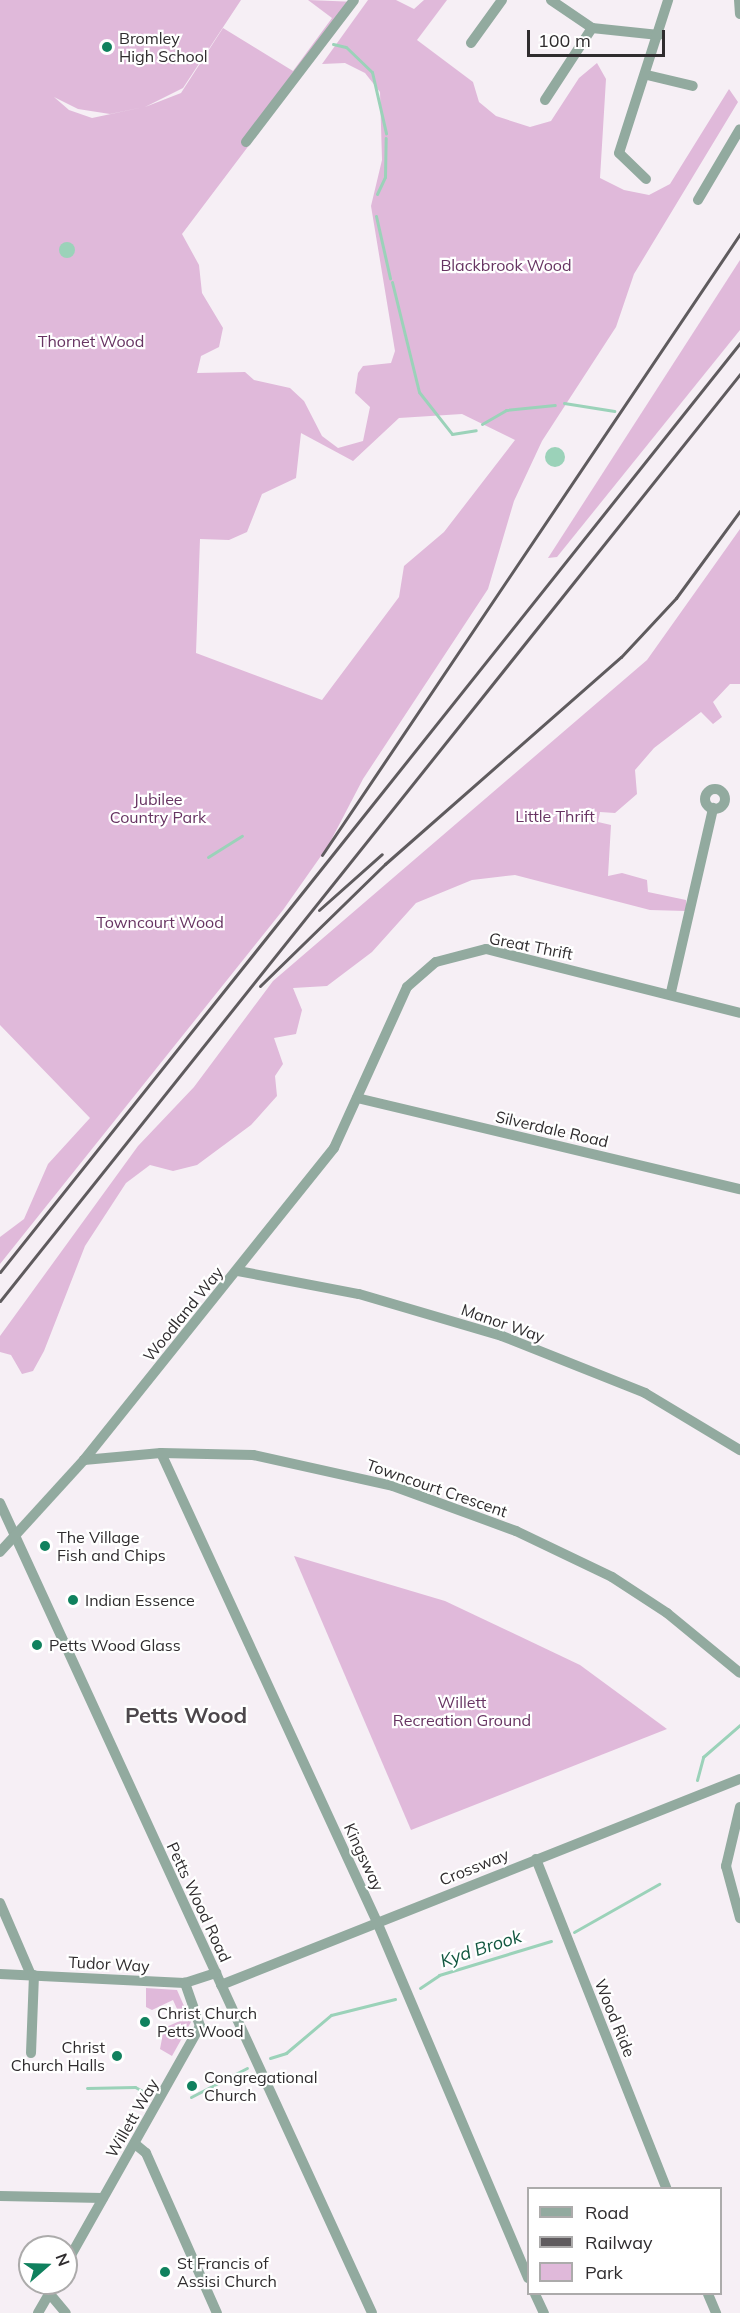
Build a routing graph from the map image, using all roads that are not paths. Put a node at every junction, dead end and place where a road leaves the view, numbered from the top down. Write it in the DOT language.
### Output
graph roads {
  1 [pos="354,0"];
  2 [pos="502,0"];
  3 [pos="551,0"];
  4 [pos="668,0"];
  5 [pos="739,0"];
  6 [pos="740,14"];
  7 [pos="592,28"];
  8 [pos="659,35"];
  9 [pos="471,43"];
  10 [pos="646,75"];
  11 [pos="693,86"];
  12 [pos="545,100"];
  13 [pos="740,129"];
  14 [pos="246,142"];
  15 [pos="646,179"];
  16 [pos="698,200"];
  17 [pos="713,808"];
  18 [pos="671,992"];
  19 [pos="740,1013"];
  20 [pos="357,1098"];
  21 [pos="740,1190"];
  22 [pos="238,1271"];
  23 [pos="740,1450"];
  24 [pos="161,1453"];
  25 [pos="84,1460"];
  26 [pos="0,1503"];
  27 [pos="16,1537"];
  28 [pos="0,1552"];
  29 [pos="740,1673"];
  30 [pos="740,1779"];
  31 [pos="740,1807"];
  32 [pos="536,1859"];
  33 [pos="0,1903"];
  34 [pos="740,1918"];
  35 [pos="377,1922"];
  36 [pos="216,1973"];
  37 [pos="0,1974"];
  38 [pos="33,1975"];
  39 [pos="185,1983"];
  40 [pos="221,1985"];
  41 [pos="31,2053"];
  42 [pos="135,2144"];
  43 [pos="666,2187"];
  44 [pos="0,2196"];
  45 [pos="103,2198"];
  46 [pos="78,2243"];
  47 [pos="527,2276"];
  48 [pos="48,2295"];
  49 [pos="56,2295"];
  50 [pos="535,2295"];
  51 [pos="708,2295"];
  52 [pos="38,2313"];
  53 [pos="66,2313"];
  54 [pos="216,2313"];
  55 [pos="372,2313"];
  56 [pos="543,2313"];
  57 [pos="716,2313"];
  1 -- 14 [label="street"];
  2 -- 9 [label="street"];
  3 -- 7 [label="street"];
  4 -- 8 [label="street"];
  5 -- 6 [label="street"];
  7 -- 8 [label="street"];
  7 -- 12 [label="street"];
  8 -- 10 [label="street"];
  10 -- 11 [label="street"];
  10 -- 15 [label="street"];
  13 -- 16 [label="street"];
  17 -- 18 [label="street"];
  18 -- 19 [label="street, Great Thrift"];
  18 -- 20 [label="street, Great Thrift"];
  20 -- 21 [label="street, Silverdale Road"];
  20 -- 22 [label="street, Woodland Way"];
  22 -- 23 [label="street, Manor Way"];
  22 -- 25 [label="street, Woodland Way"];
  24 -- 25 [label="street, Towncourt Crescent"];
  24 -- 29 [label="street, Towncourt Crescent"];
  24 -- 35 [label="street, Kingsway"];
  25 -- 27 [label="street, Woodland Way"];
  26 -- 27 [label="street, Petts Wood Road"];
  27 -- 28 [label="street, Woodland Way"];
  27 -- 36 [label="street, Petts Wood Road"];
  30 -- 32 [label="street, Crossway"];
  31 -- 34 [label="street"];
  32 -- 35 [label="street, Crossway"];
  32 -- 43 [label="street, Wood Ride"];
  33 -- 38 [label="street"];
  35 -- 40 [label="street, Crossway"];
  35 -- 47 [label="street, Kingsway"];
  36 -- 39 [label="street, Tudor Way"];
  36 -- 40 [label="street, Petts Wood Road"];
  37 -- 38 [label="street, Tudor Way"];
  38 -- 39 [label="street, Tudor Way"];
  38 -- 41 [label="street"];
  39 -- 42 [label="street, Willett Way"];
  40 -- 55 [label="street, Petts Wood Road"];
  42 -- 45 [label="street, Willett Way"];
  42 -- 54 [label="street"];
  44 -- 45 [label="street"];
  45 -- 46 [label="street, Willett Way"];
  48 -- 52 [label="street"];
  49 -- 53 [label="street"];
  50 -- 56 [label="street"];
  51 -- 57 [label="street"];
}
